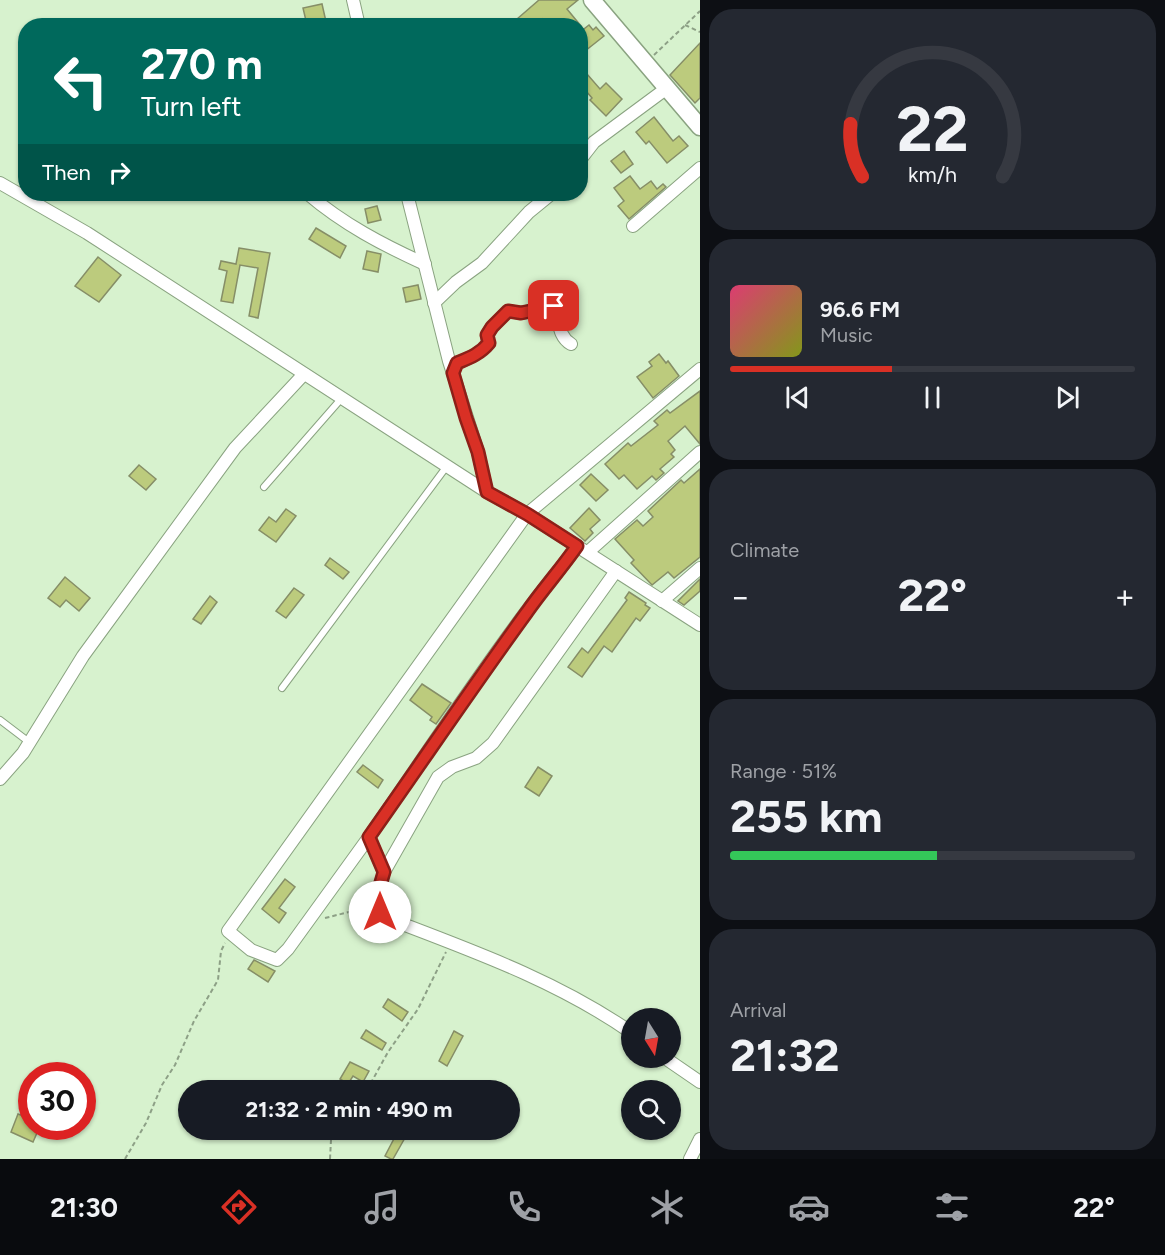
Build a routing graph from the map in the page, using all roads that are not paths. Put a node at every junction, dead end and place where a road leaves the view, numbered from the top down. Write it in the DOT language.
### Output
graph roads {
  1 [pos="353,0"];
  2 [pos="592,0"];
  3 [pos="357,18"];
  4 [pos="667,88"];
  5 [pos="700,128"];
  6 [pos="588,150"];
  7 [pos="700,168"];
  8 [pos="0,183"];
  9 [pos="18,193"];
  10 [pos="31,201"];
  11 [pos="318,201"];
  12 [pos="409,201"];
  13 [pos="542,201"];
  14 [pos="633,226"];
  15 [pos="425,264"];
  16 [pos="434,303"];
  17 [pos="571,344"];
  18 [pos="700,369"];
  19 [pos="453,373"];
  20 [pos="304,374"];
  21 [pos="341,399"];
  22 [pos="700,452"];
  23 [pos="447,466"];
  24 [pos="264,487"];
  25 [pos="487,492"];
  26 [pos="527,514"];
  27 [pos="582,549"];
  28 [pos="700,568"];
  29 [pos="616,571"];
  30 [pos="662,601"];
  31 [pos="700,625"];
  32 [pos="282,688"];
  33 [pos="0,720"];
  34 [pos="29,742"];
  35 [pos="0,779"];
  36 [pos="369,837"];
  37 [pos="384,872"];
  38 [pos="621,1026"];
  39 [pos="680,1068"];
  40 [pos="700,1082"];
  41 [pos="700,1140"];
  42 [pos="690,1159"];
  1 -- 3 [label="street"];
  2 -- 4 [label="main road"];
  4 -- 5 [label="main road"];
  4 -- 6 [label="street"];
  7 -- 14 [label="street"];
  8 -- 9 [label="street"];
  10 -- 20 [label="street"];
  11 -- 15 [label="street"];
  12 -- 15 [label="street"];
  13 -- 16 [label="street"];
  15 -- 16 [label="street"];
  16 -- 19 [label="street"];
  17 -- 19 [label="street"];
  18 -- 26 [label="street"];
  19 -- 25 [label="street"];
  20 -- 21 [label="street"];
  20 -- 34 [label="street"];
  21 -- 23 [label="street"];
  21 -- 24 [label="lane"];
  22 -- 27 [label="street"];
  23 -- 25 [label="street"];
  23 -- 32 [label="lane"];
  25 -- 26 [label="street"];
  26 -- 27 [label="street"];
  26 -- 36 [label="street"];
  27 -- 29 [label="street"];
  27 -- 36 [label="street"];
  28 -- 30 [label="street"];
  29 -- 30 [label="street"];
  29 -- 37 [label="street"];
  30 -- 31 [label="street"];
  33 -- 34 [label="lane"];
  34 -- 35 [label="street"];
  36 -- 37 [label="street"];
  37 -- 38 [label="street"];
  39 -- 40 [label="street"];
  41 -- 42 [label="street"];
}
